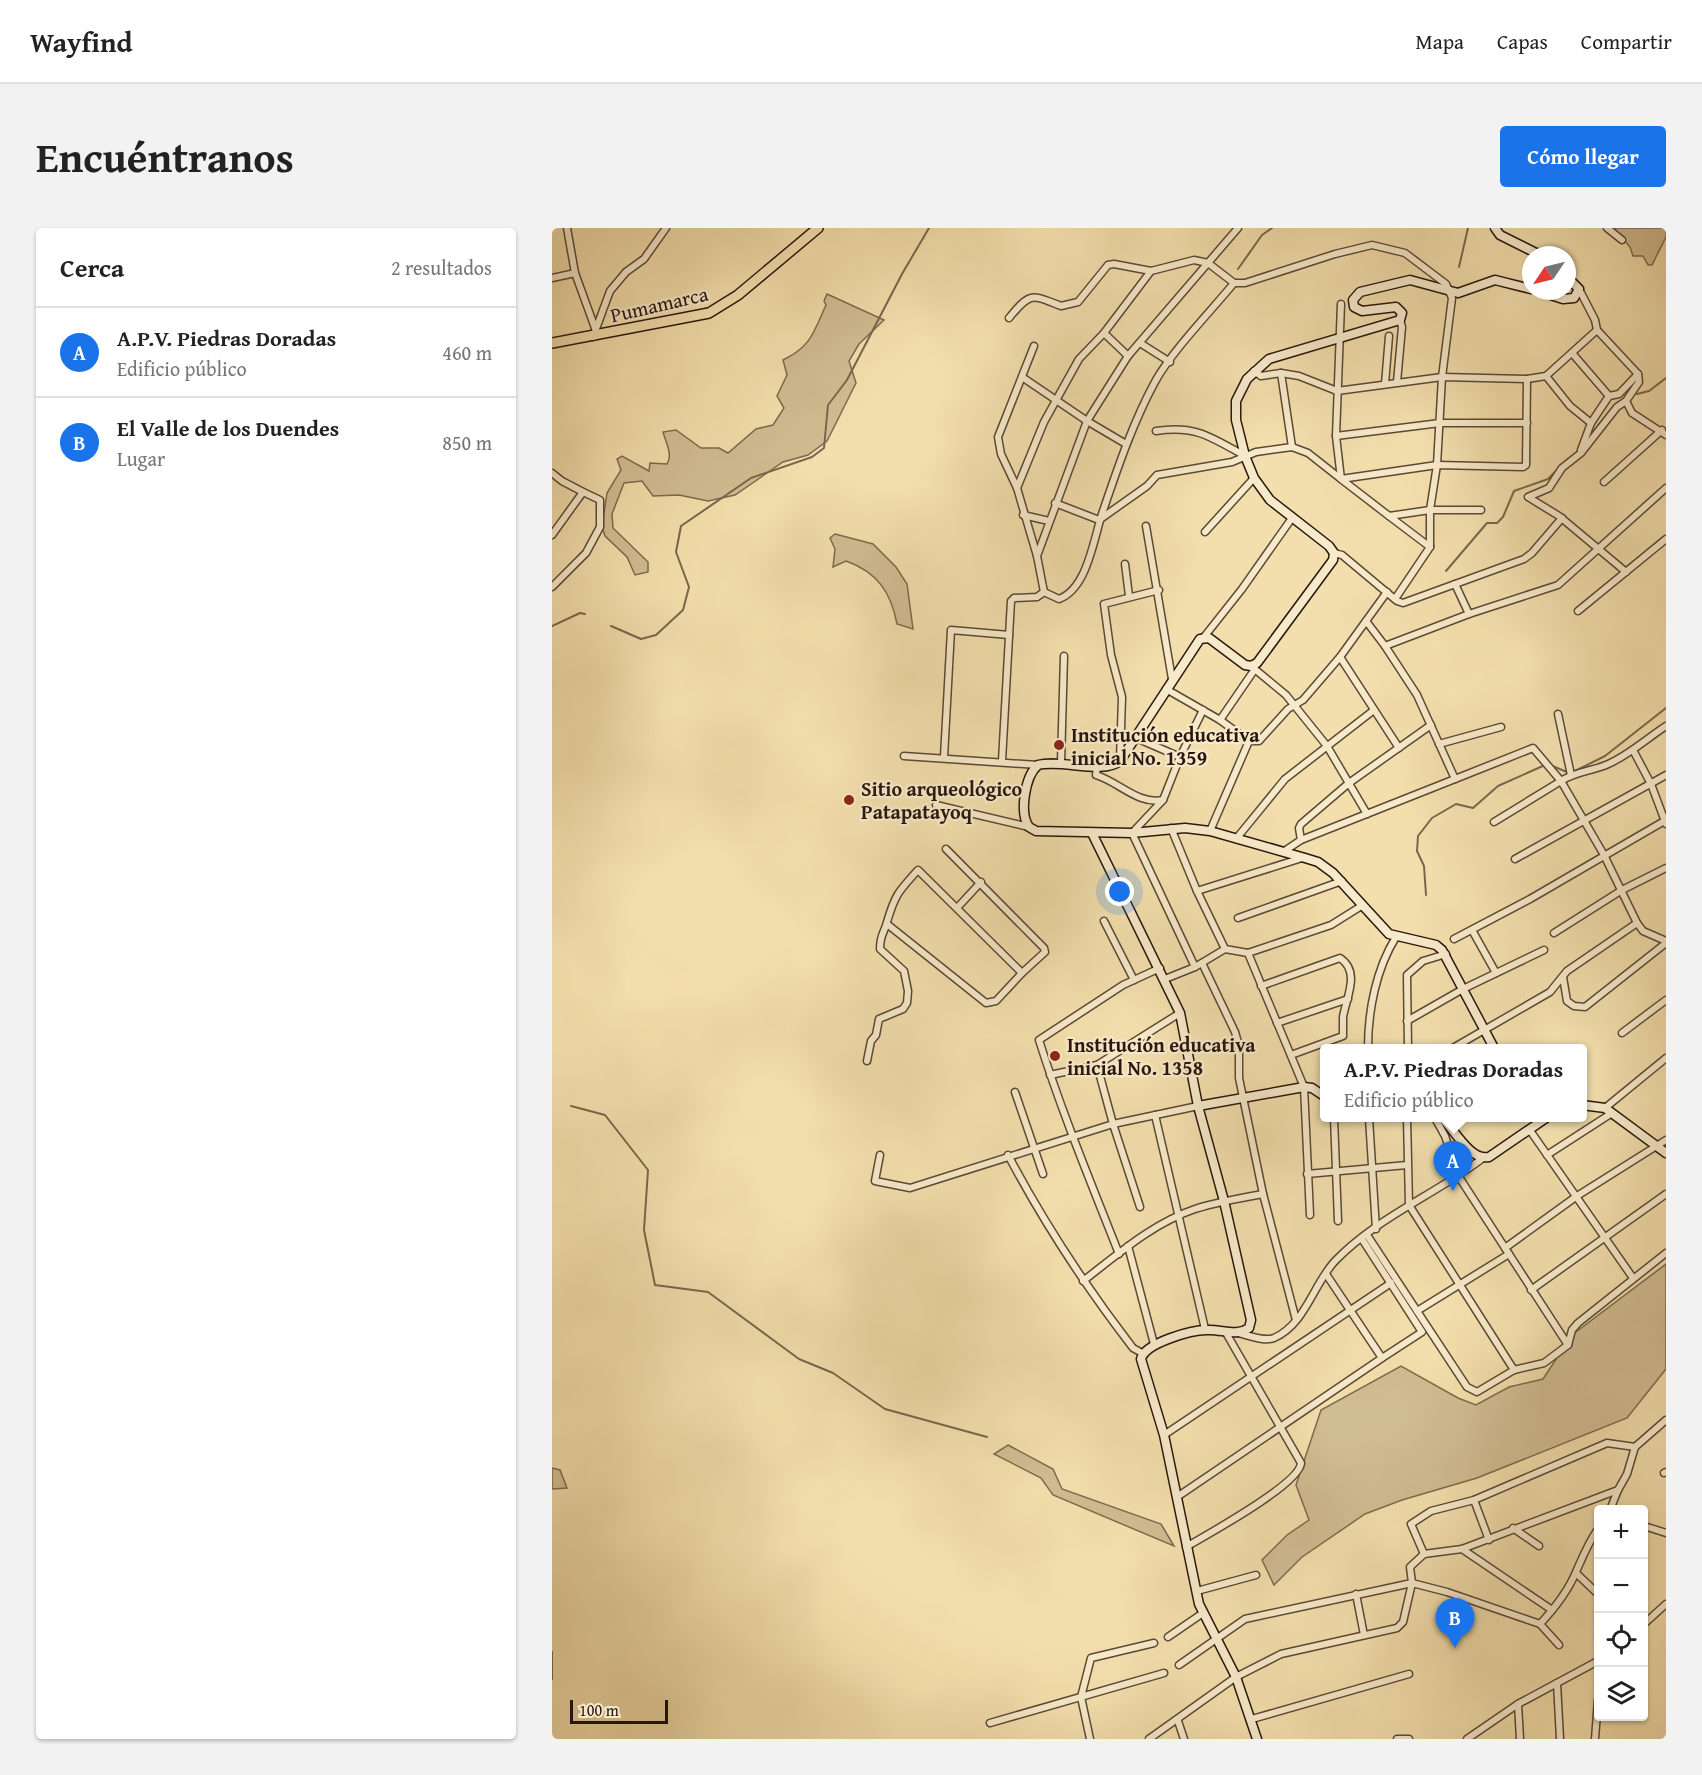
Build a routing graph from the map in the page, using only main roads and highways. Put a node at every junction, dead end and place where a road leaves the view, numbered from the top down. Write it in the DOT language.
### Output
graph roads {
  1 [pos="818,228"];
  2 [pos="552,344"];
  1 -- 2 [label="main road, Pumamarca"];
}
